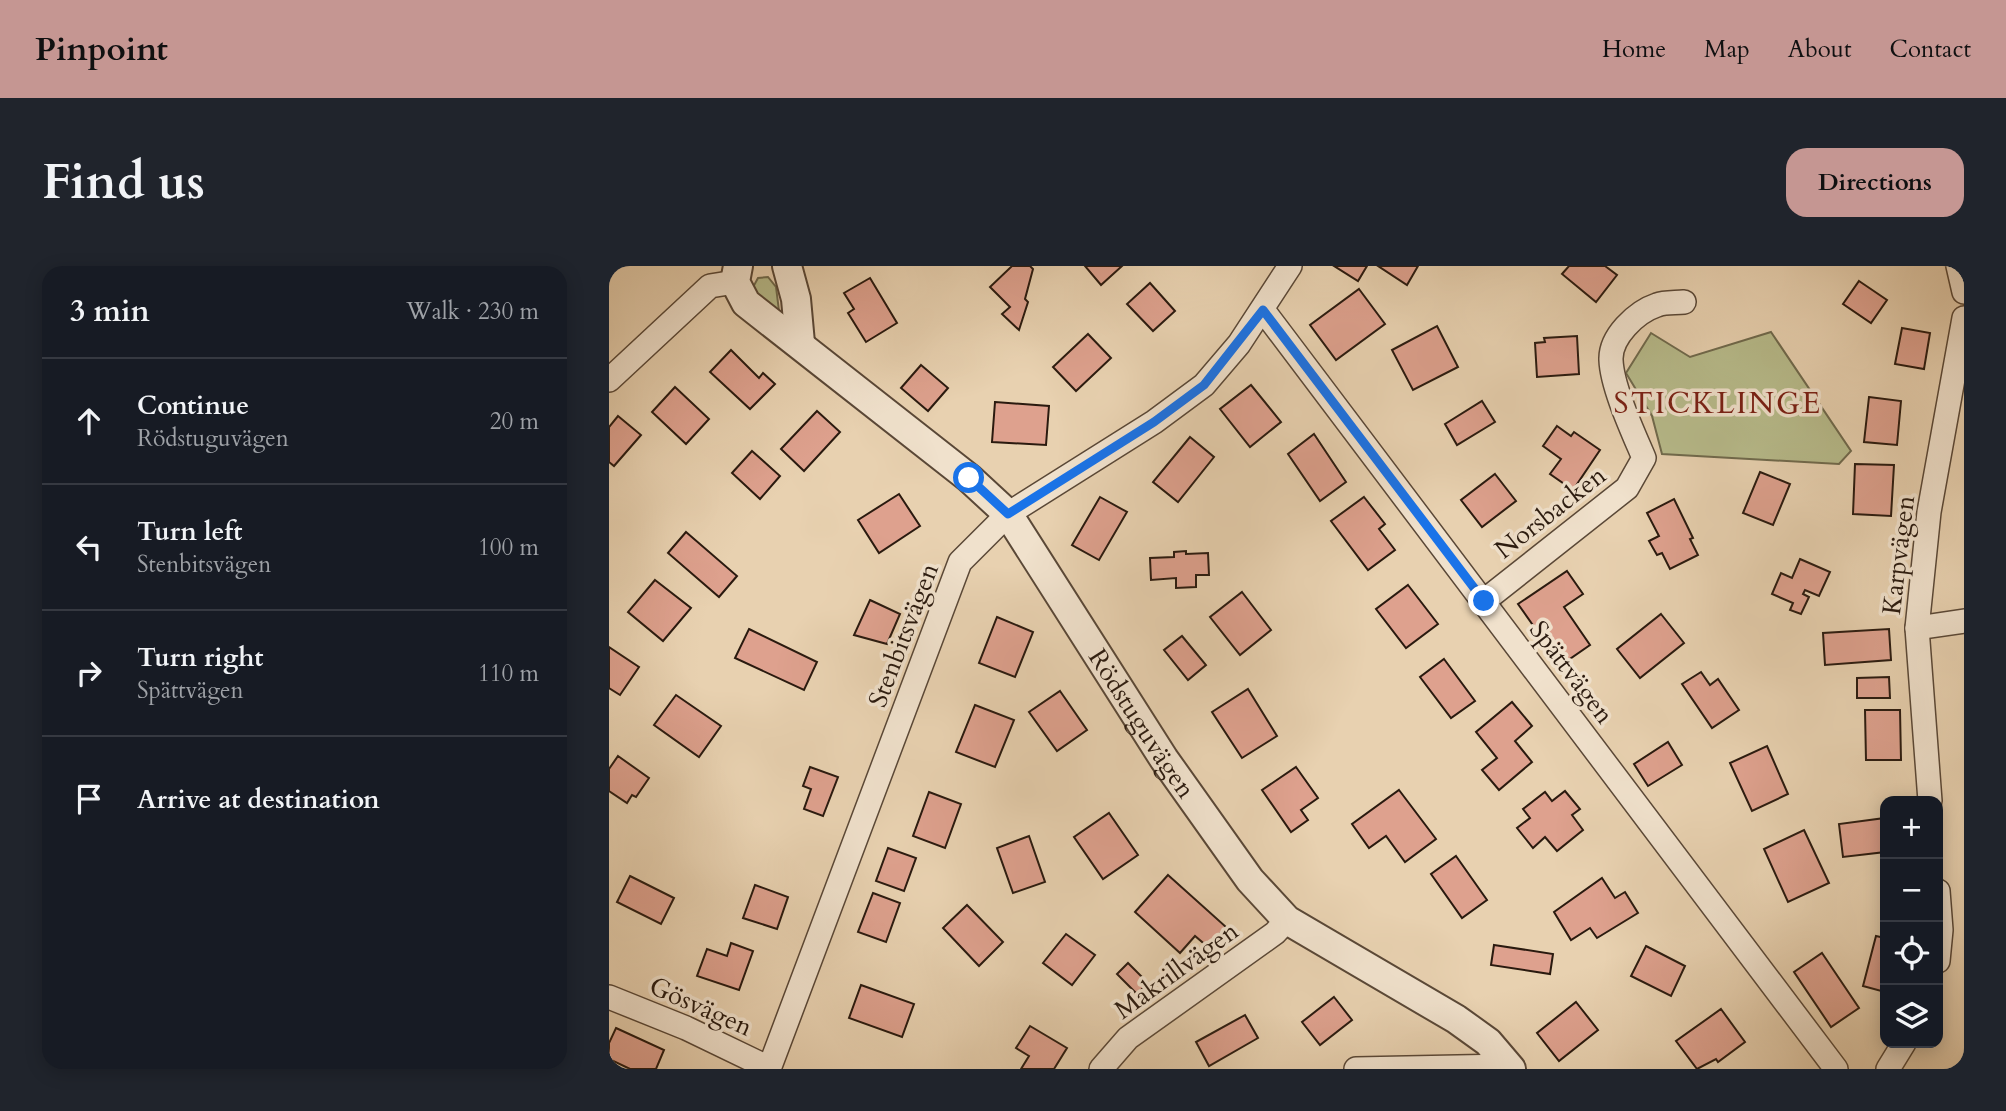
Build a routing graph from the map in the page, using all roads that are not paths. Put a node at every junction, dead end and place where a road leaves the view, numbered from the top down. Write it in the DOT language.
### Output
graph roads {
  1 [pos="787,266"];
  2 [pos="1290,266"];
  3 [pos="1958,266"];
  4 [pos="734,271"];
  5 [pos="1964,292"];
  6 [pos="1684,302"];
  7 [pos="1263,310"];
  8 [pos="1964,317"];
  9 [pos="800,343"];
  10 [pos="609,380"];
  11 [pos="1008,514"];
  12 [pos="1484,601"];
  13 [pos="1964,621"];
  14 [pos="1917,628"];
  15 [pos="1930,796"];
  16 [pos="1287,920"];
  17 [pos="609,997"];
  18 [pos="1901,1048"];
  19 [pos="769,1068"];
  20 [pos="1510,1068"];
  21 [pos="1101,1069"];
  22 [pos="1356,1069"];
  23 [pos="1836,1069"];
  24 [pos="1888,1069"];
  1 -- 9 [label="street"];
  2 -- 7 [label="street, Stenbitsvägen"];
  3 -- 5 [label="street"];
  4 -- 9 [label="street, Rödstuguvägen"];
  4 -- 10 [label="street"];
  6 -- 12 [label="street, Norsbacken"];
  7 -- 11 [label="street, Stenbitsvägen"];
  7 -- 12 [label="street, Spättvägen"];
  8 -- 14 [label="street, Karpvägen"];
  9 -- 11 [label="street, Rödstuguvägen"];
  11 -- 16 [label="street, Rödstuguvägen"];
  11 -- 19 [label="street, Stenbitsvägen"];
  12 -- 23 [label="street, Spättvägen"];
  13 -- 14 [label="street"];
  14 -- 15 [label="street, Karpvägen"];
  16 -- 20 [label="street, Rödstuguvägen"];
  16 -- 21 [label="street, Makrillvägen"];
  17 -- 19 [label="street, Gösvägen"];
  18 -- 24 [label="street"];
  20 -- 22 [label="street"];
}
